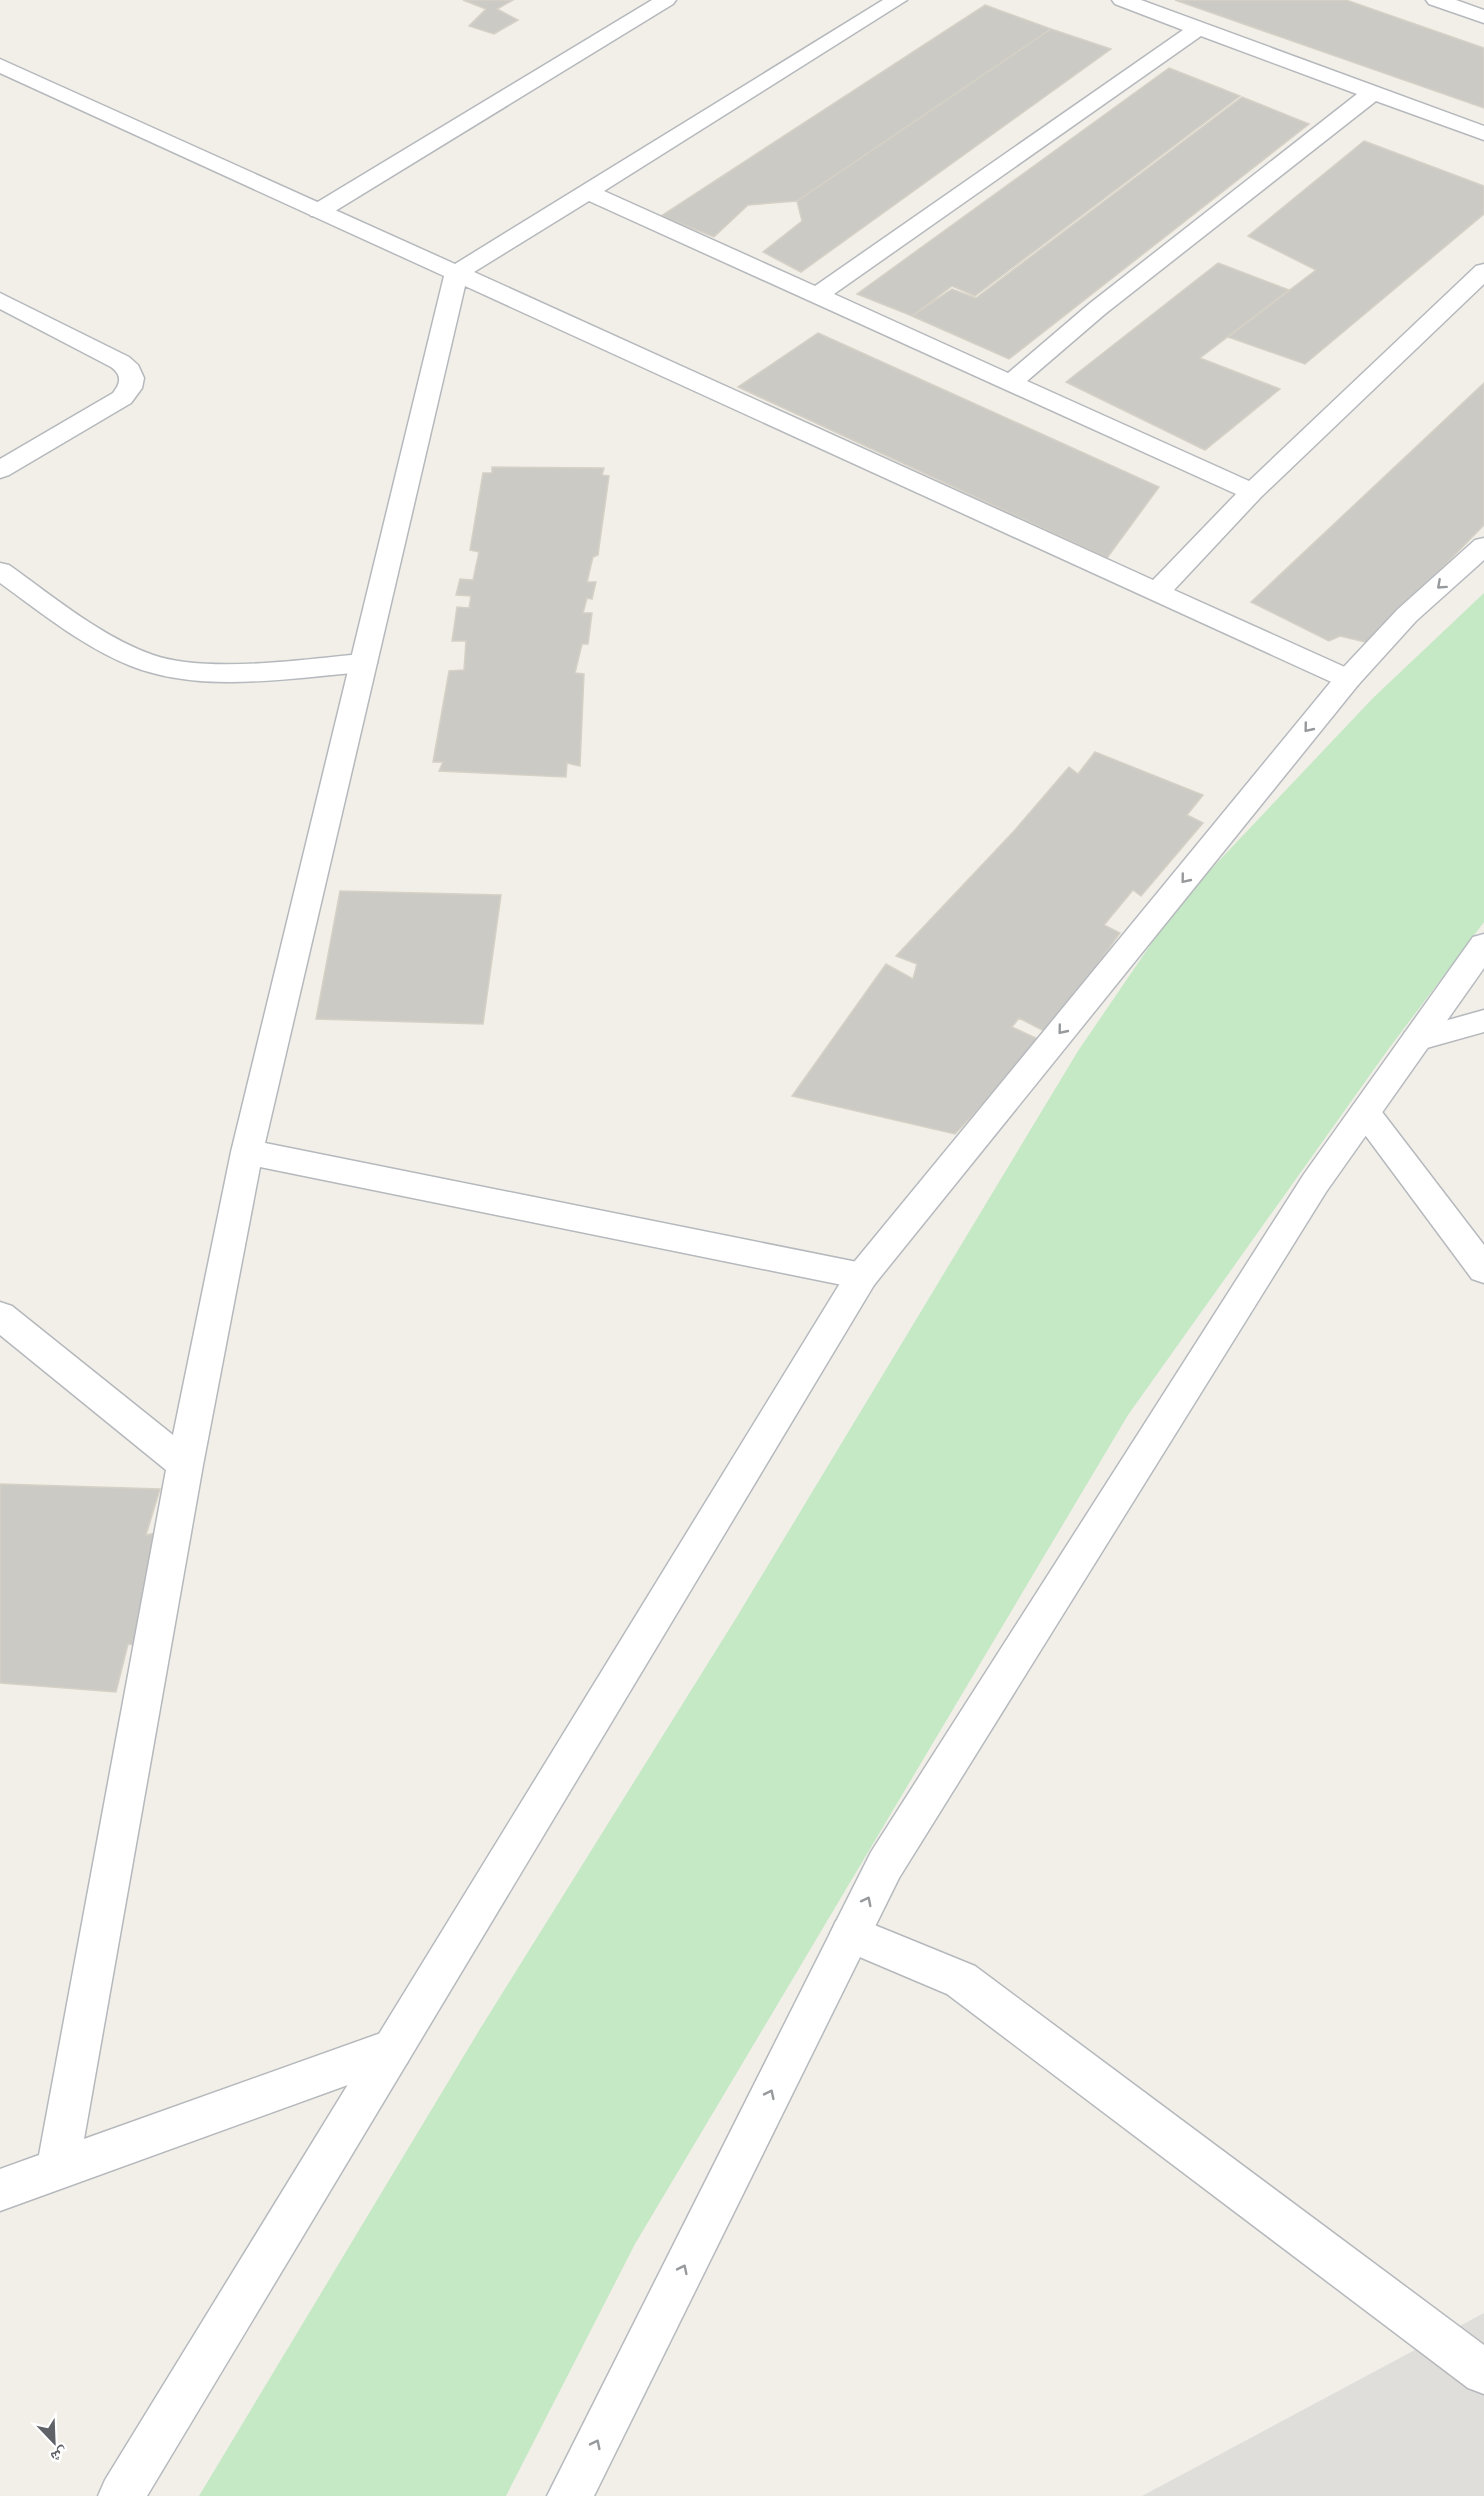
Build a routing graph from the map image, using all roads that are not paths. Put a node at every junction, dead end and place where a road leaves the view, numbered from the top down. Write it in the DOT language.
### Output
graph roads {
  1 [pos="666,0"];
  2 [pos="897,0"];
  3 [pos="1122,0"];
  4 [pos="1436,0"];
  5 [pos="1484,17"];
  6 [pos="1199,28"];
  7 [pos="0,65"];
  8 [pos="1373,92"];
  9 [pos="1484,133"];
  10 [pos="588,192"];
  11 [pos="319,211"];
  12 [pos="1484,271"];
  13 [pos="456,273"];
  14 [pos="817,295"];
  15 [pos="0,300"];
  16 [pos="1010,382"];
  17 [pos="0,470"];
  18 [pos="1252,492"];
  19 [pos="1484,546"];
  20 [pos="0,571"];
  21 [pos="1157,592"];
  22 [pos="363,663"];
  23 [pos="1348,678"];
  24 [pos="1484,945"];
  25 [pos="1484,1021"];
  26 [pos="1416,1040"];
  27 [pos="1365,1112"];
  28 [pos="247,1152"];
  29 [pos="1484,1270"];
  30 [pos="862,1276"];
  31 [pos="0,1316"];
  32 [pos="185,1465"];
  33 [pos="850,1934"];
  34 [pos="392,2049"];
  35 [pos="58,2167"];
  36 [pos="0,2190"];
  37 [pos="1484,2372"];
  38 [pos="121,2496"];
  39 [pos="570,2496"];
  1 -- 11 [label="street"];
  2 -- 10 [label="street"];
  3 -- 6 [label="street"];
  4 -- 5 [label="street"];
  6 -- 8 [label="street"];
  6 -- 14 [label="street"];
  7 -- 11 [label="street"];
  8 -- 9 [label="street"];
  8 -- 16 [label="street"];
  10 -- 13 [label="street"];
  10 -- 14 [label="street"];
  11 -- 13 [label="street"];
  12 -- 18 [label="street"];
  13 -- 21 [label="street"];
  13 -- 22 [label="street"];
  14 -- 16 [label="street"];
  15 -- 17 [label="street"];
  16 -- 18 [label="street"];
  18 -- 21 [label="street"];
  19 -- 23 [label="street, one-way"];
  20 -- 22 [label="street"];
  21 -- 23 [label="street"];
  22 -- 28 [label="street"];
  23 -- 30 [label="street, one-way"];
  24 -- 26 [label="street"];
  25 -- 26 [label="street"];
  26 -- 27 [label="street"];
  27 -- 29 [label="street"];
  33 -- 27 [label="street, one-way"];
  28 -- 30 [label="street"];
  28 -- 32 [label="street"];
  30 -- 34 [label="street"];
  31 -- 32 [label="street"];
  32 -- 35 [label="street"];
  33 -- 37 [label="street"];
  39 -- 33 [label="street, one-way"];
  34 -- 35 [label="street"];
  34 -- 38 [label="street"];
  35 -- 36 [label="street"];
}
